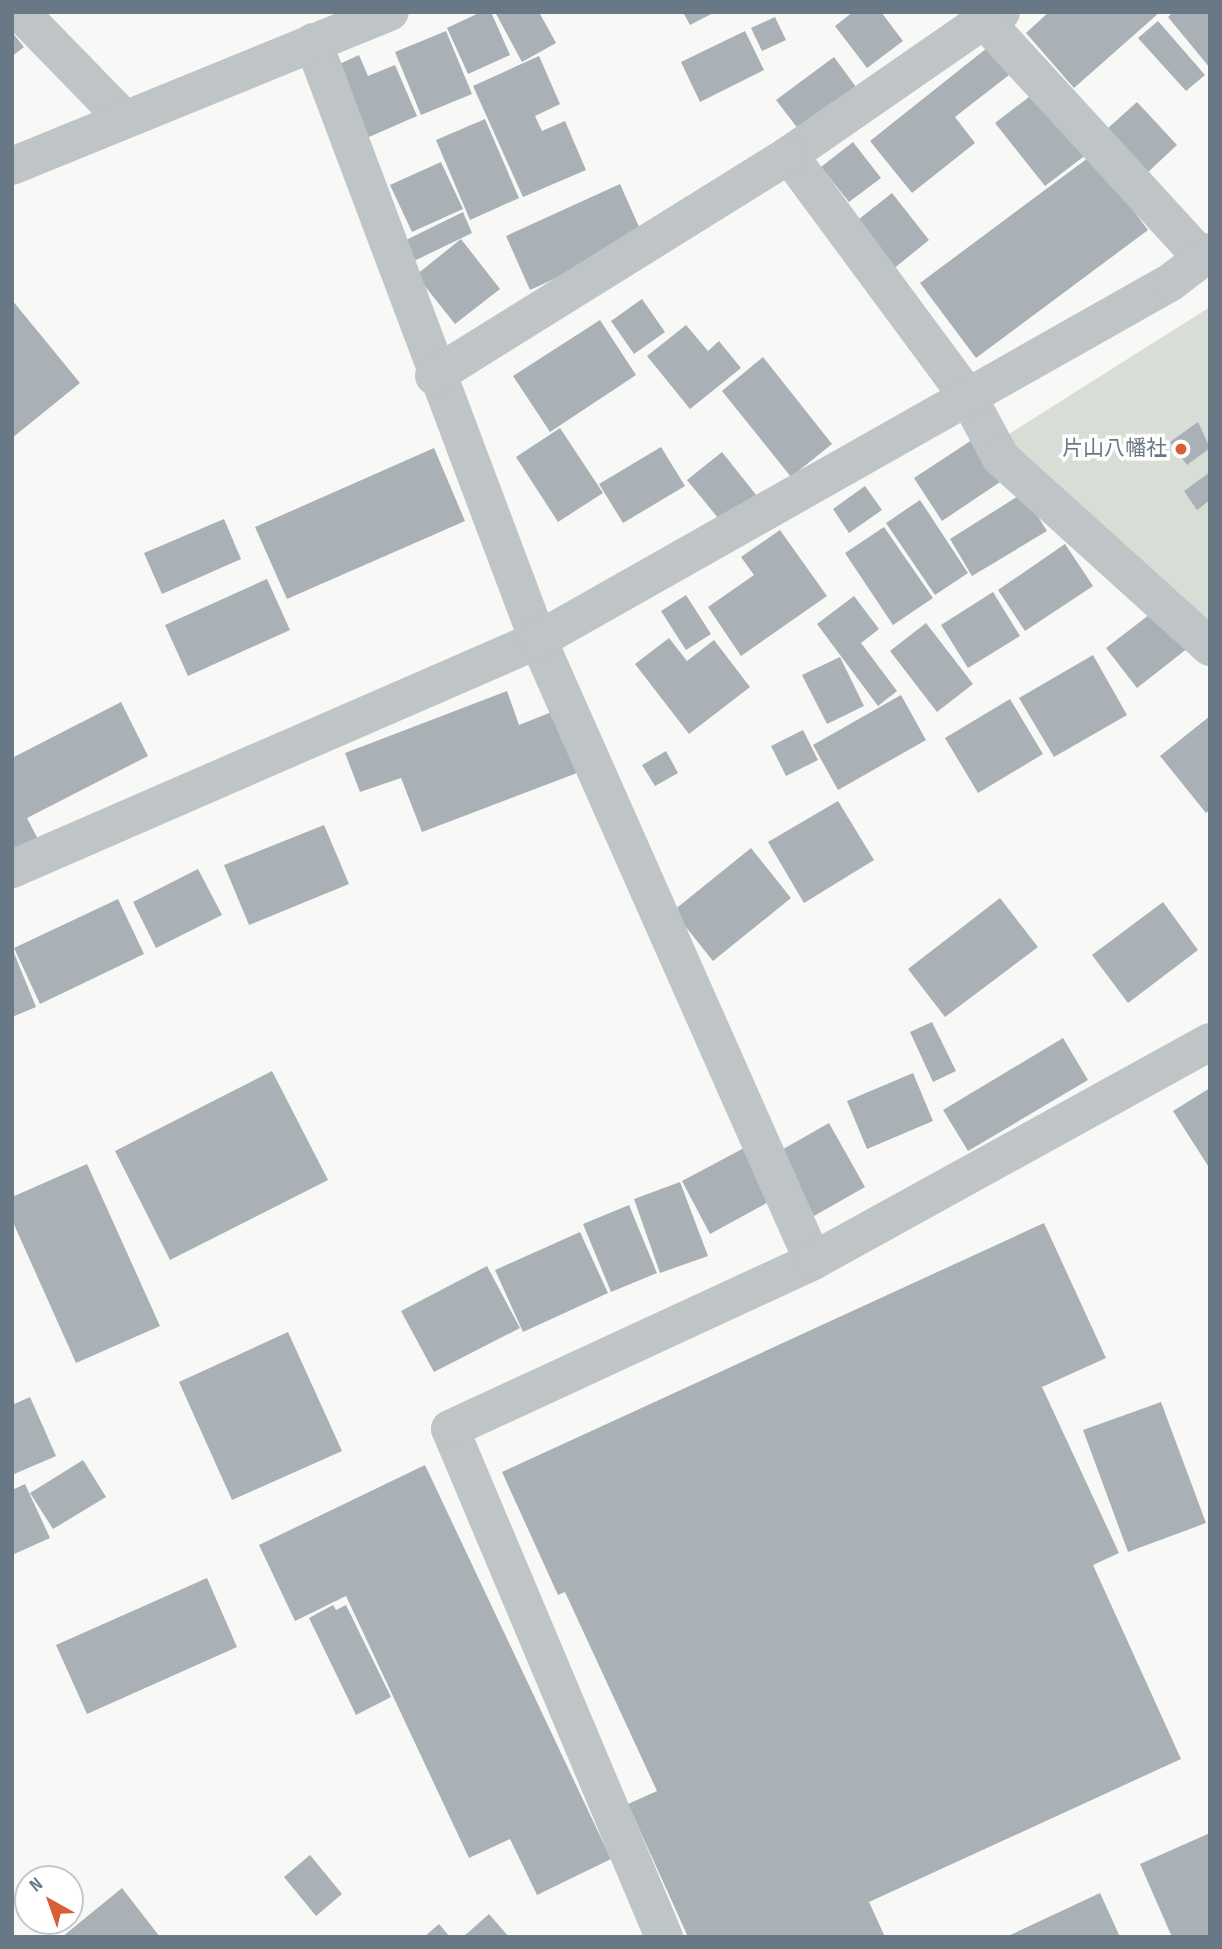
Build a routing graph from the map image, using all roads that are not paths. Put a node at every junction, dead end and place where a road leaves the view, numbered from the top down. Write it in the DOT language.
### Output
graph roads {
  1 [pos="20,12"];
  2 [pos="390,12"];
  3 [pos="992,16"];
  4 [pos="313,42"];
  5 [pos="123,118"];
  6 [pos="789,155"];
  7 [pos="12,166"];
  8 [pos="1206,255"];
  9 [pos="434,376"];
  10 [pos="968,397"];
  11 [pos="538,640"];
  12 [pos="1210,646"];
  13 [pos="12,869"];
  14 [pos="1210,1042"];
  15 [pos="813,1261"];
  16 [pos="664,1937"];
  1 -- 5 [label="street"];
  2 -- 4 [label="street"];
  3 -- 6 [label="street"];
  3 -- 8 [label="street"];
  4 -- 5 [label="street"];
  4 -- 9 [label="street"];
  5 -- 7 [label="street"];
  6 -- 9 [label="street"];
  6 -- 10 [label="street"];
  8 -- 10 [label="street"];
  9 -- 11 [label="street"];
  10 -- 11 [label="street"];
  10 -- 12 [label="street"];
  11 -- 13 [label="street"];
  11 -- 15 [label="street"];
  14 -- 15 [label="street"];
  15 -- 16 [label="street"];
}
